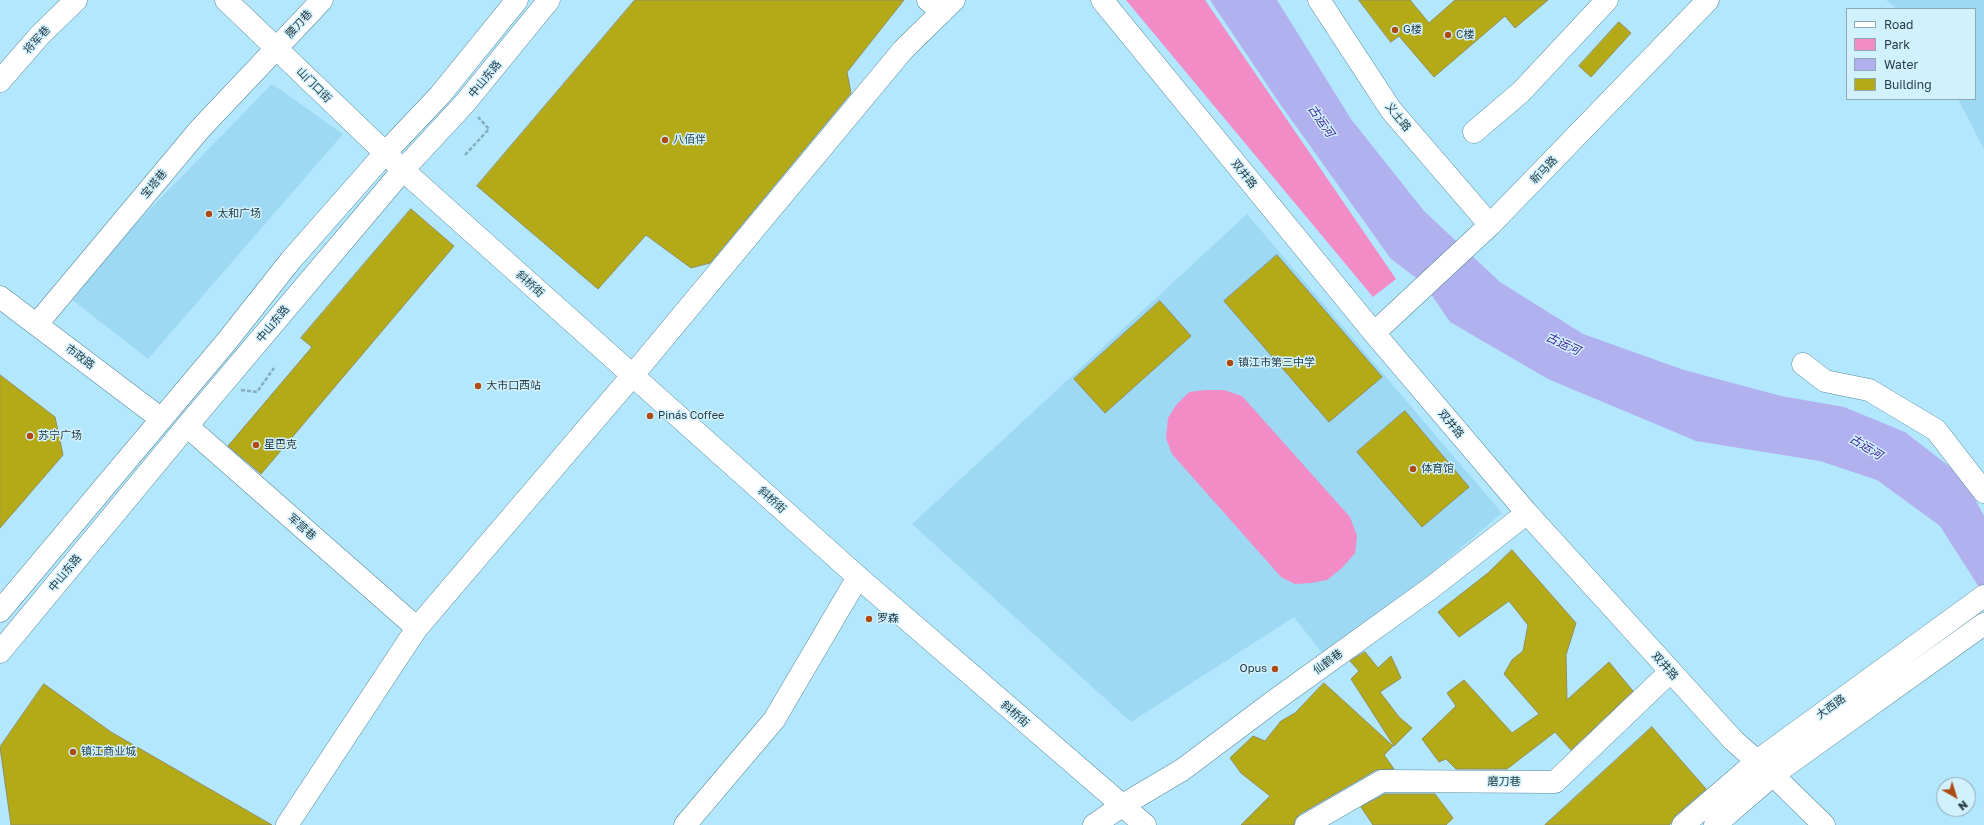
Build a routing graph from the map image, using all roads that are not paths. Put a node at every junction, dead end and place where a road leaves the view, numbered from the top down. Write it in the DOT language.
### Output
graph roads {
  1 [pos="76,0"];
  2 [pos="226,0"];
  3 [pos="322,0"];
  4 [pos="517,0"];
  5 [pos="549,0"];
  6 [pos="1102,0"];
  7 [pos="1319,0"];
  8 [pos="1607,0"];
  9 [pos="1701,2"];
  10 [pos="941,4"];
  11 [pos="277,49"];
  12 [pos="0,81"];
  13 [pos="1474,132"];
  14 [pos="386,152"];
  15 [pos="403,170"];
  16 [pos="1490,225"];
  17 [pos="0,297"];
  18 [pos="37,324"];
  19 [pos="1374,333"];
  20 [pos="1803,364"];
  21 [pos="632,376"];
  22 [pos="160,418"];
  23 [pos="187,426"];
  24 [pos="1984,492"];
  25 [pos="1527,513"];
  26 [pos="858,577"];
  27 [pos="1984,596"];
  28 [pos="0,611"];
  29 [pos="1983,625"];
  30 [pos="417,628"];
  31 [pos="0,652"];
  32 [pos="1670,672"];
  33 [pos="1757,761"];
  34 [pos="1773,775"];
  35 [pos="1123,805"];
  36 [pos="1725,822"];
  37 [pos="689,823"];
  38 [pos="289,825"];
  39 [pos="1094,825"];
  40 [pos="1145,825"];
  41 [pos="1306,825"];
  42 [pos="1683,825"];
  43 [pos="1824,825"];
  1 -- 12 [label="street, 将军巷"];
  2 -- 11 [label="street, 山门口街"];
  3 -- 11 [label="street, 腰刀巷"];
  4 -- 14 [label="street"];
  5 -- 15 [label="street, 中山东路"];
  6 -- 19 [label="street, 双井路"];
  7 -- 16 [label="street, 义土路"];
  8 -- 13 [label="street"];
  9 -- 16 [label="street, 新马路"];
  10 -- 21 [label="street"];
  11 -- 14 [label="street, 山门口街"];
  11 -- 18 [label="street, 宝塔巷"];
  14 -- 15 [label="street, 山门口街"];
  14 -- 22 [label="street"];
  15 -- 21 [label="street, 斜桥街"];
  15 -- 23 [label="street, 中山东路"];
  16 -- 19 [label="street, 新马路"];
  17 -- 18 [label="street, 市政路"];
  18 -- 22 [label="street, 市政路"];
  19 -- 25 [label="street, 双井路"];
  20 -- 24 [label="street"];
  21 -- 26 [label="street, 斜桥街"];
  21 -- 30 [label="street"];
  22 -- 28 [label="street"];
  23 -- 30 [label="street, 军营巷"];
  23 -- 31 [label="street, 中山东路"];
  25 -- 32 [label="street, 双井路"];
  25 -- 35 [label="street, 仙鹤巷"];
  26 -- 35 [label="street, 斜桥街"];
  26 -- 37 [label="street"];
  27 -- 33 [label="street, 大西路"];
  29 -- 34 [label="street, 大西路"];
  30 -- 38 [label="street"];
  32 -- 33 [label="street, 双井路"];
  32 -- 41 [label="street, 磨刀巷"];
  33 -- 34 [label="street, 双井路"];
  33 -- 42 [label="street, 大西路"];
  34 -- 36 [label="street, 大西路"];
  34 -- 43 [label="street, 双井路"];
  35 -- 39 [label="street, 仙鹤巷"];
  35 -- 40 [label="street, 斜桥街"];
}
